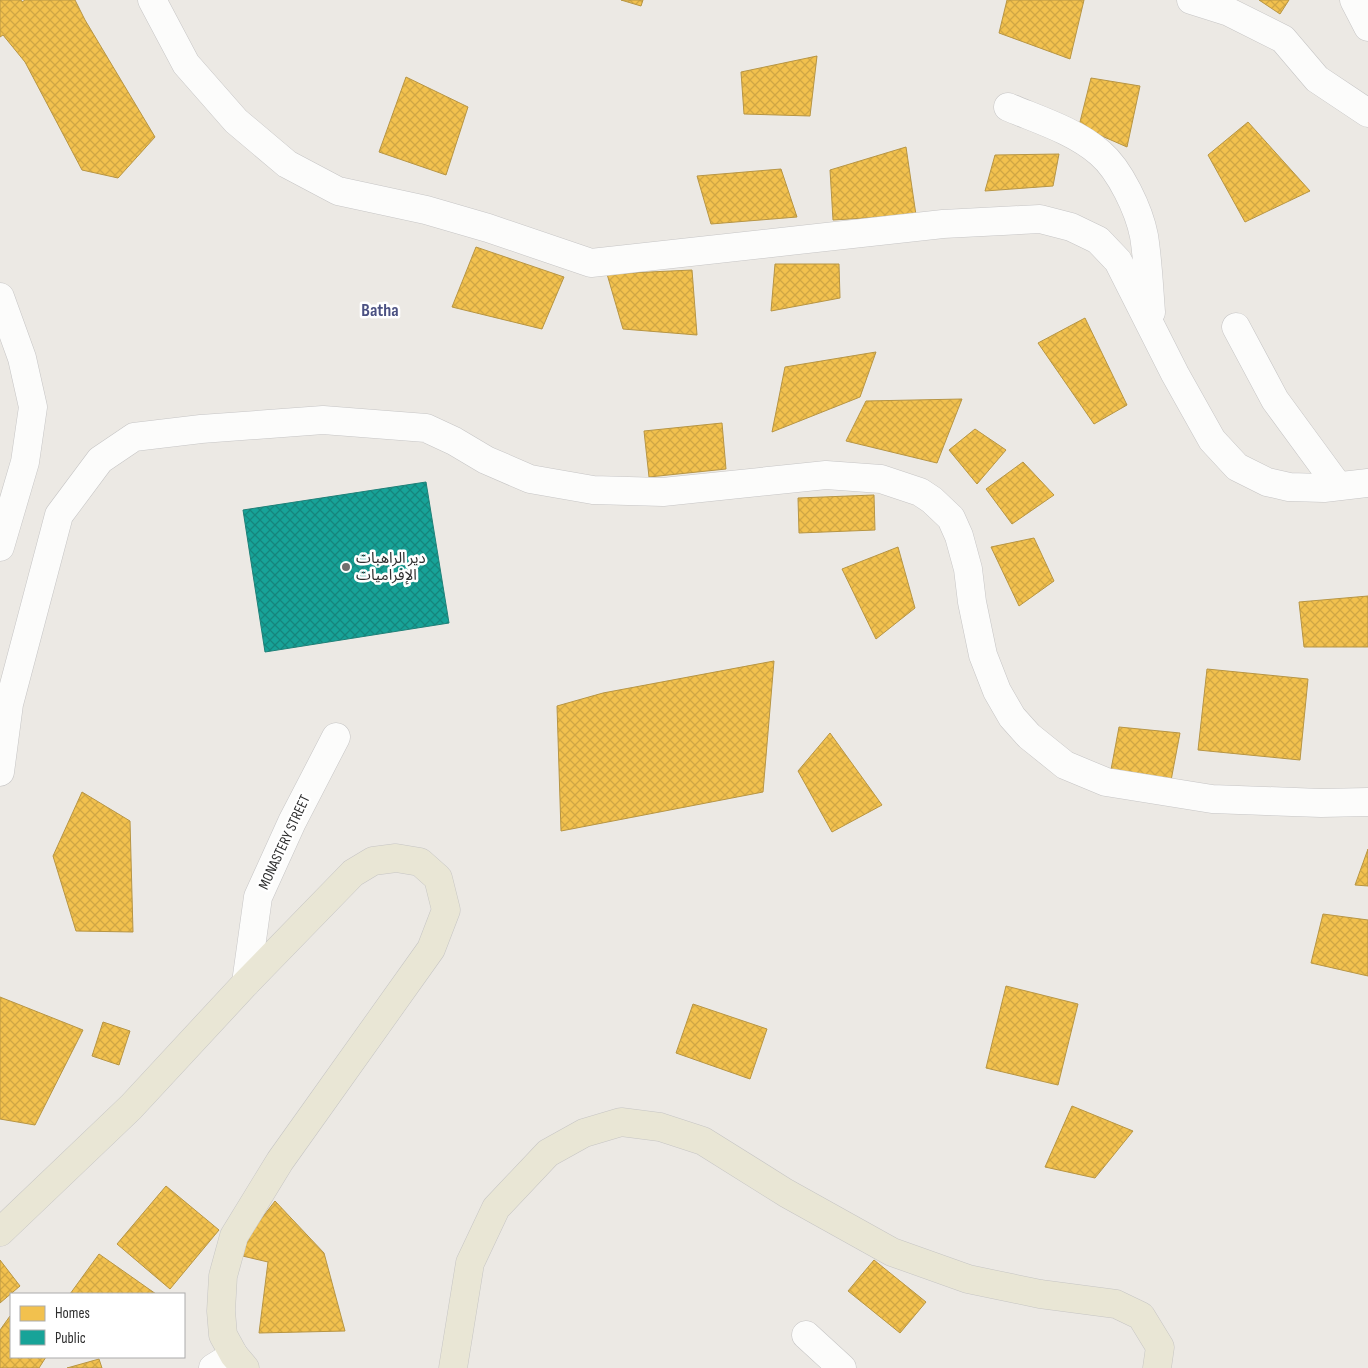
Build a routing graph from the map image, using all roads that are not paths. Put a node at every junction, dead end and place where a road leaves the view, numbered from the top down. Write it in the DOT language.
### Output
graph roads {
  1 [pos="152,0"];
  2 [pos="1191,0"];
  3 [pos="1354,0"];
  4 [pos="1368,27"];
  5 [pos="1008,107"];
  6 [pos="1368,113"];
  7 [pos="0,297"];
  8 [pos="1236,327"];
  9 [pos="1153,329"];
  10 [pos="1368,484"];
  11 [pos="1338,486"];
  12 [pos="0,547"];
  13 [pos="0,665"];
  14 [pos="9,704"];
  15 [pos="336,737"];
  16 [pos="0,772"];
  17 [pos="1368,802"];
  18 [pos="246,983"];
  19 [pos="0,1232"];
  20 [pos="806,1335"];
  21 [pos="231,1364"];
  22 [pos="453,1368"];
  23 [pos="842,1368"];
  24 [pos="1157,1368"];
  1 -- 9 [label="street"];
  2 -- 6 [label="street"];
  3 -- 4 [label="street"];
  5 -- 9 [label="street"];
  7 -- 12 [label="street"];
  8 -- 11 [label="street"];
  9 -- 11 [label="street"];
  10 -- 11 [label="street"];
  13 -- 14 [label="street"];
  14 -- 16 [label="street"];
  14 -- 17 [label="street"];
  15 -- 18 [label="street, MONASTERY STREET"];
  18 -- 19 [label="main road"];
  18 -- 21 [label="main road"];
  20 -- 23 [label="street"];
  22 -- 24 [label="main road"];
}
